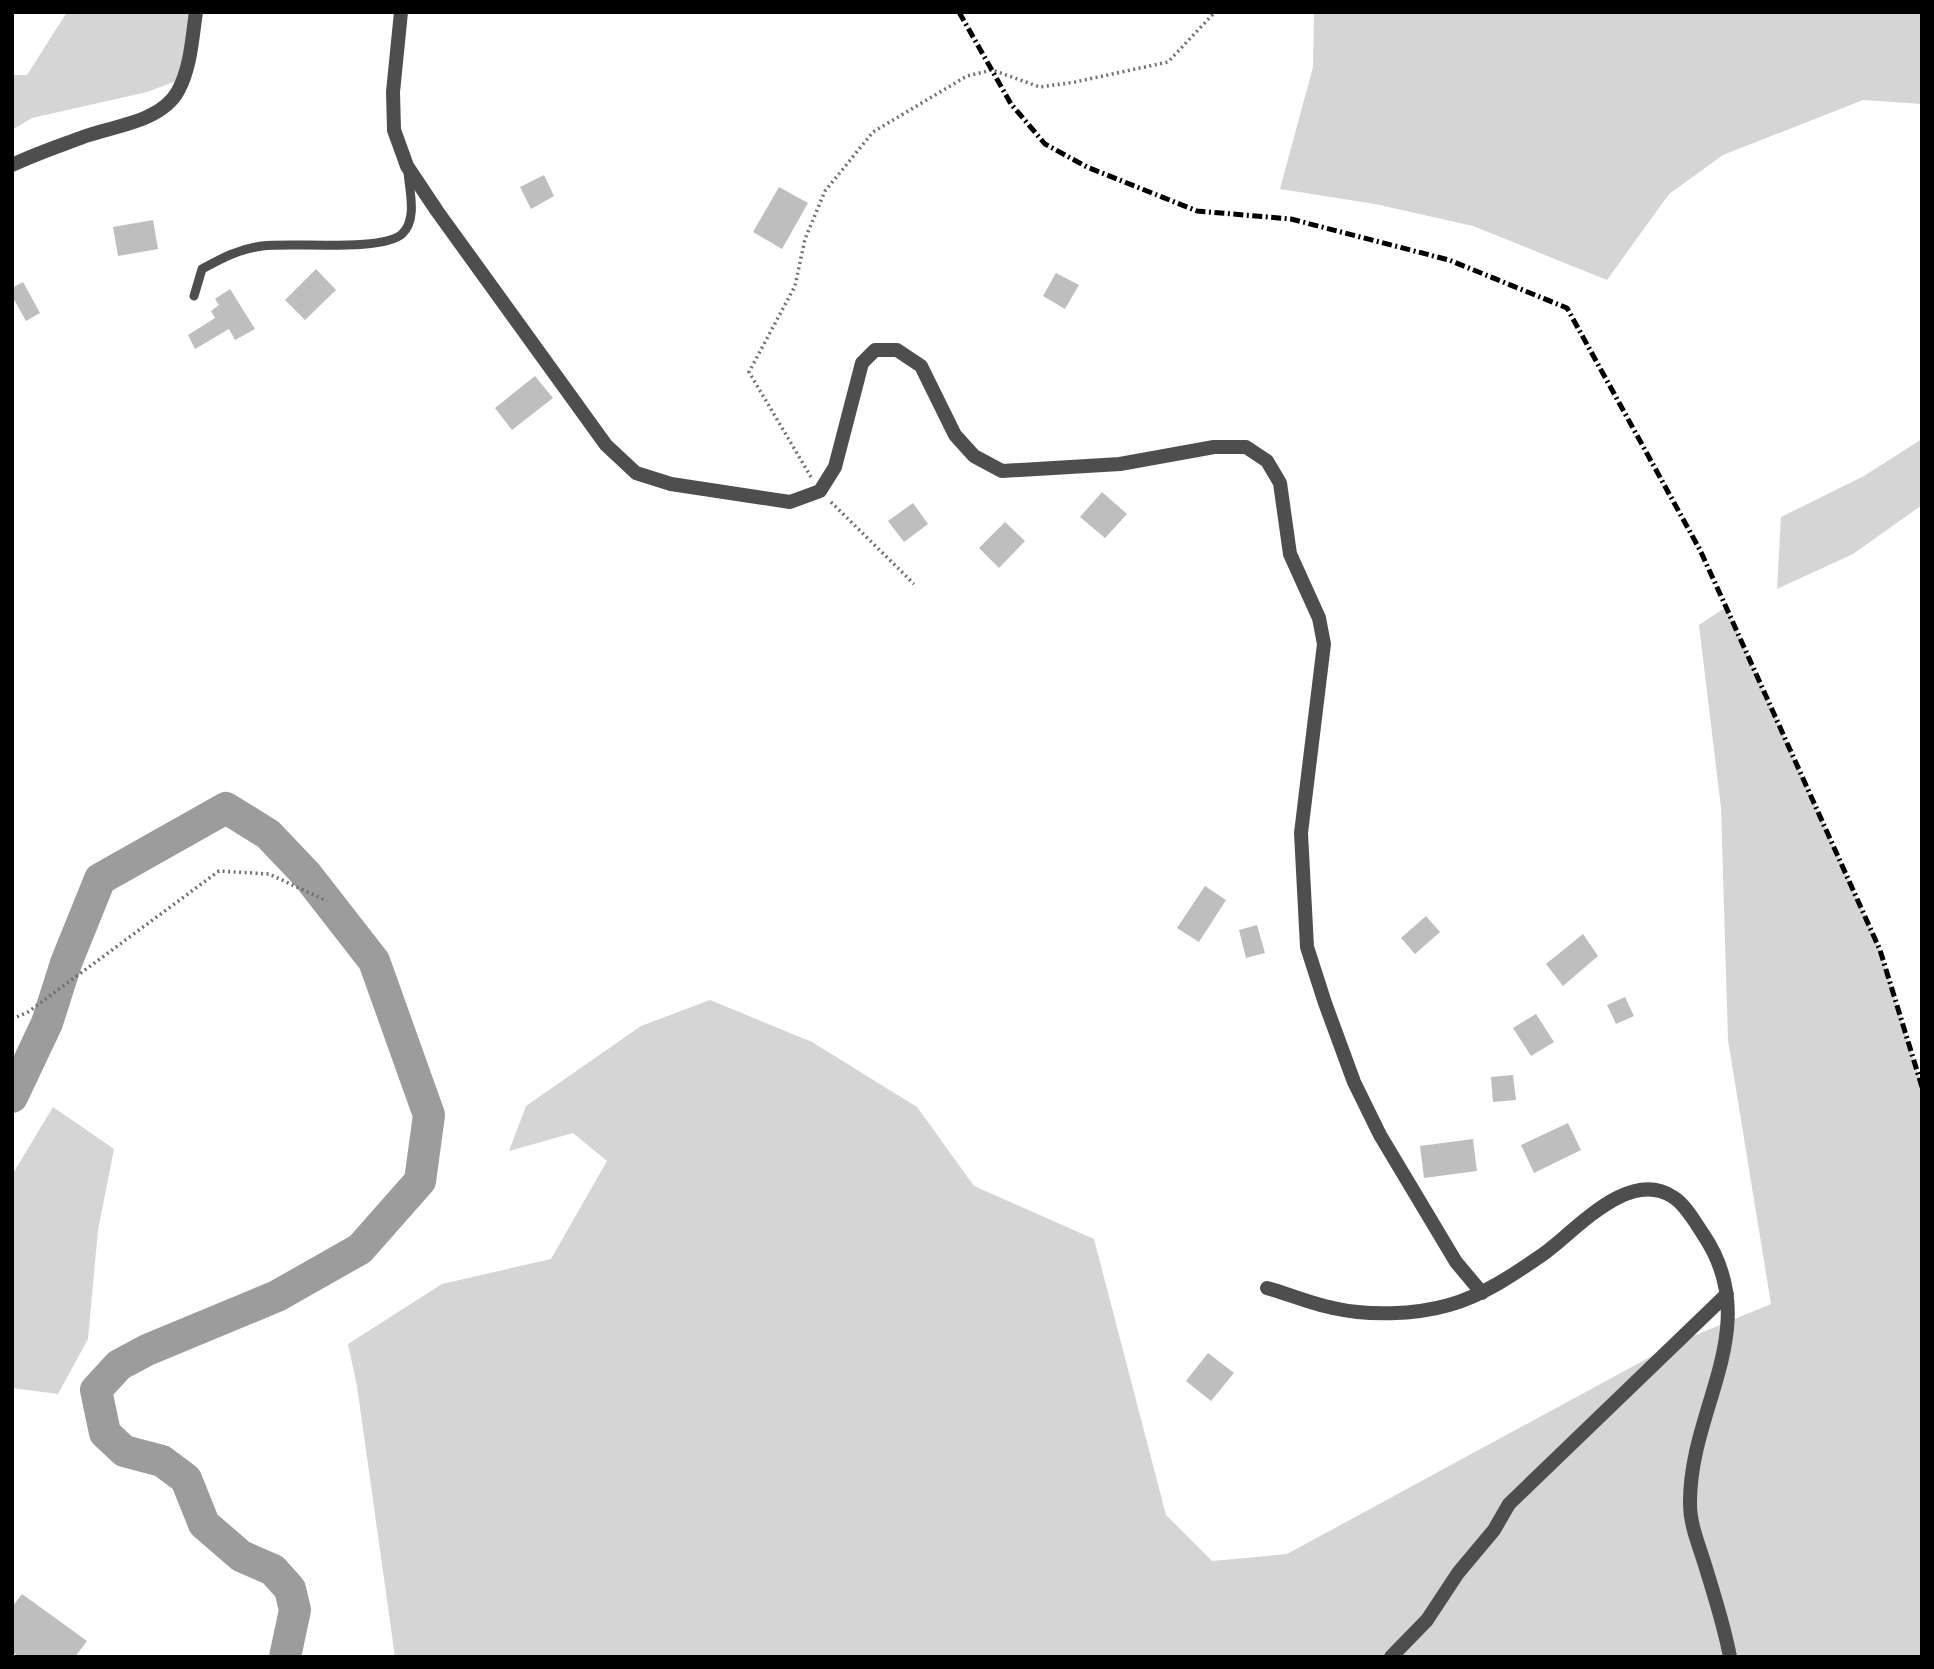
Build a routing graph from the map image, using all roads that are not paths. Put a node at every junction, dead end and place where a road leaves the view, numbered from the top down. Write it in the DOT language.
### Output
graph roads {
  1 [pos="196,12"];
  2 [pos="401,12"];
  3 [pos="12,164"];
  4 [pos="407,166"];
  5 [pos="194,296"];
  6 [pos="1267,1288"];
  7 [pos="1482,1293"];
  8 [pos="1727,1294"];
  9 [pos="1391,1657"];
  10 [pos="1730,1657"];
  1 -- 3 [label="street"];
  2 -- 4 [label="street"];
  4 -- 5 [label="lane"];
  4 -- 7 [label="street"];
  6 -- 7 [label="street"];
  7 -- 8 [label="street"];
  8 -- 9 [label="street"];
  8 -- 10 [label="street"];
}
